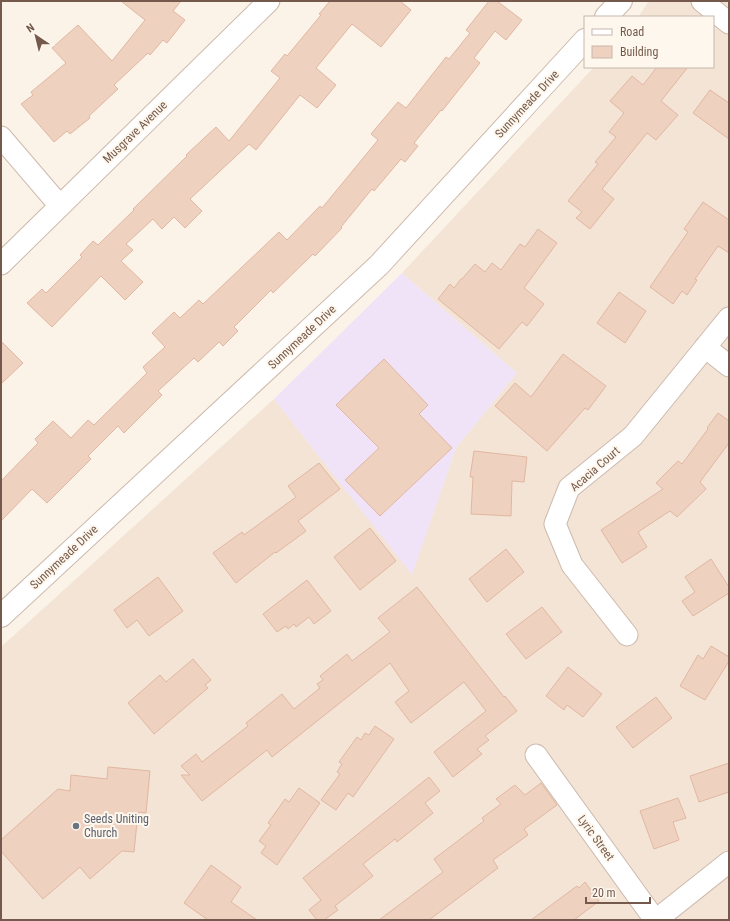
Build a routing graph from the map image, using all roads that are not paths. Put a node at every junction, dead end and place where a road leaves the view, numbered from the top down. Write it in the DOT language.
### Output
graph roads {
  1 [pos="269,1"];
  2 [pos="621,1"];
  3 [pos="702,1"];
  4 [pos="607,16"];
  5 [pos="729,23"];
  6 [pos="584,41"];
  7 [pos="1,137"];
  8 [pos="60,206"];
  9 [pos="1,264"];
  10 [pos="729,318"];
  11 [pos="706,348"];
  12 [pos="729,366"];
  13 [pos="1,616"];
  14 [pos="627,634"];
  15 [pos="536,755"];
  16 [pos="729,862"];
  17 [pos="655,920"];
  1 -- 8 [label="street, Musgrave Avenue"];
  2 -- 4 [label="street"];
  3 -- 5 [label="street"];
  6 -- 13 [label="street, Sunnymeade Drive"];
  7 -- 8 [label="street"];
  8 -- 9 [label="street, Musgrave Avenue"];
  10 -- 11 [label="street, Acacia Court"];
  11 -- 12 [label="street"];
  11 -- 14 [label="street, Acacia Court"];
  15 -- 17 [label="street, Lyric Street"];
  16 -- 17 [label="street"];
}
